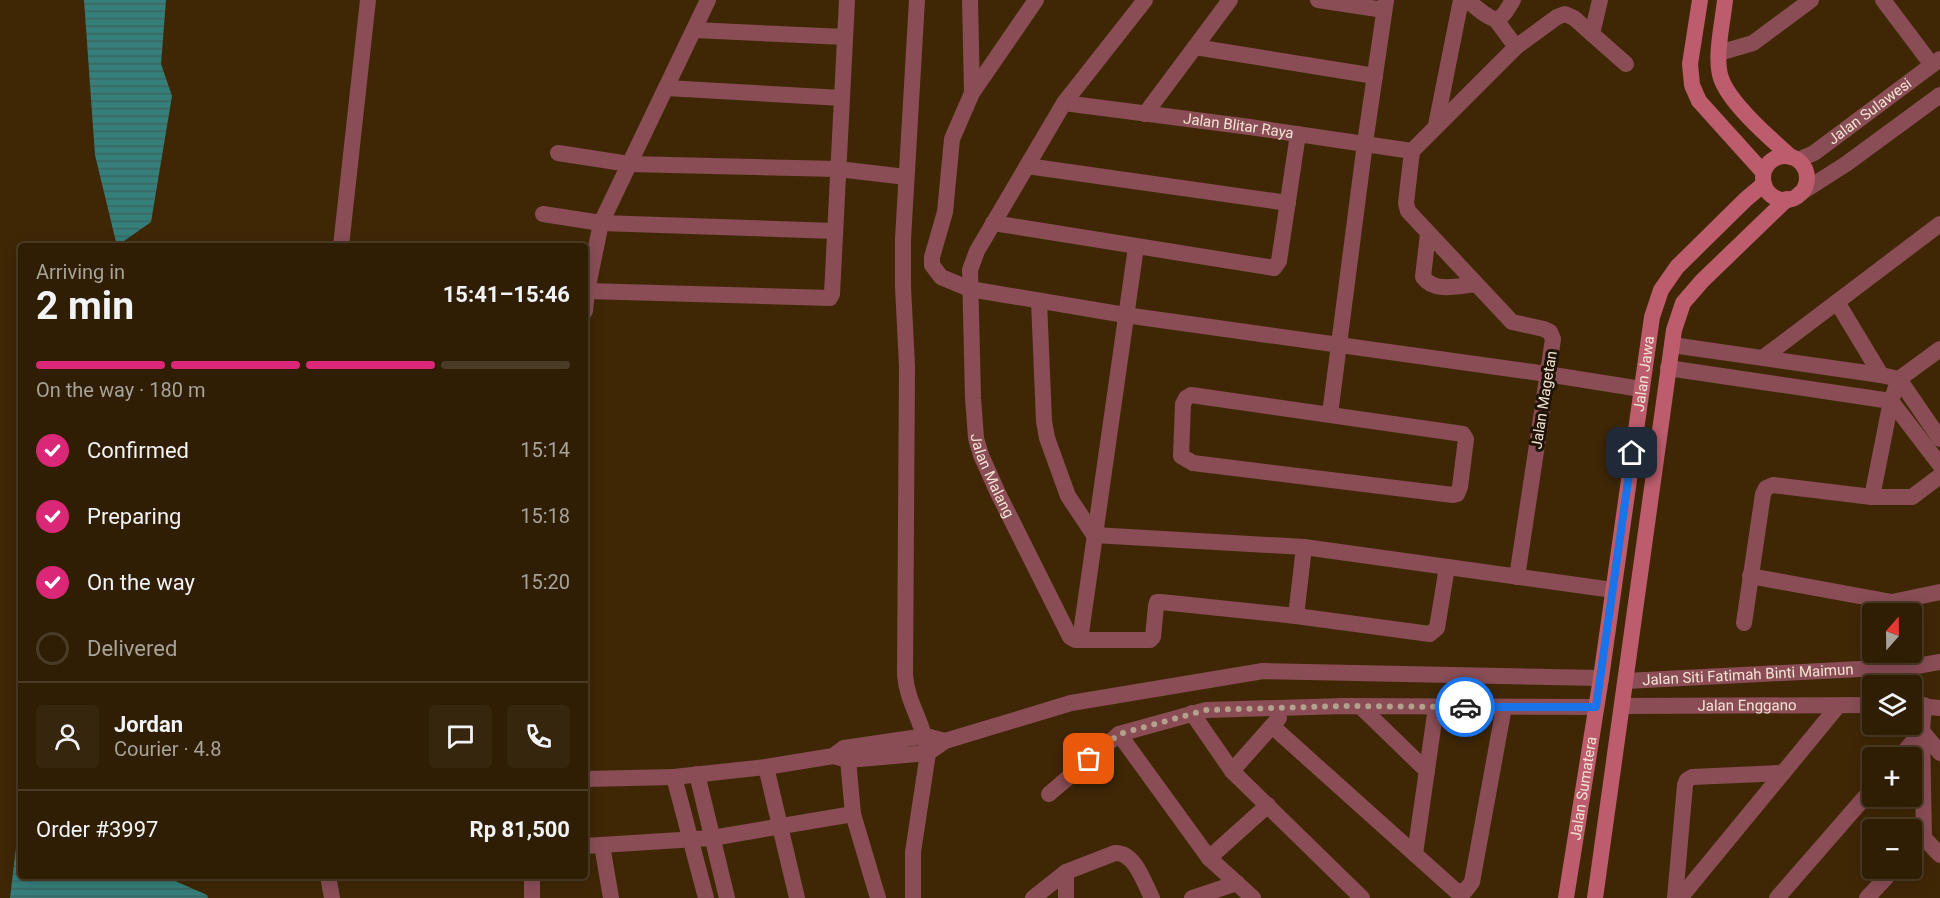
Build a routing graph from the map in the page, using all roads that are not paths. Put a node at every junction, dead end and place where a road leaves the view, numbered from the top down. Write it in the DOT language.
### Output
graph roads {
  1 [pos="368,0"];
  2 [pos="708,0"];
  3 [pos="847,0"];
  4 [pos="917,0"];
  5 [pos="969,0"];
  6 [pos="1036,0"];
  7 [pos="1145,0"];
  8 [pos="1230,0"];
  9 [pos="1318,0"];
  10 [pos="1461,0"];
  11 [pos="1467,0"];
  12 [pos="1513,0"];
  13 [pos="1600,0"];
  14 [pos="1700,0"];
  15 [pos="1725,0"];
  16 [pos="1811,0"];
  17 [pos="1883,0"];
  18 [pos="1385,5"];
  19 [pos="1496,20"];
  20 [pos="694,30"];
  21 [pos="1592,34"];
  22 [pos="845,37"];
  23 [pos="1195,47"];
  24 [pos="1516,47"];
  25 [pos="1719,53"];
  26 [pos="1936,62"];
  27 [pos="1626,64"];
  28 [pos="1375,76"];
  29 [pos="666,88"];
  30 [pos="972,93"];
  31 [pos="1940,95"];
  32 [pos="842,98"];
  33 [pos="1064,104"];
  34 [pos="1145,114"];
  35 [pos="1436,125"];
  36 [pos="1298,134"];
  37 [pos="1365,143"];
  38 [pos="1412,151"];
  39 [pos="558,153"];
  40 [pos="1794,158"];
  41 [pos="629,164"];
  42 [pos="1027,166"];
  43 [pos="838,169"];
  44 [pos="906,177"];
  45 [pos="1763,178"];
  46 [pos="1793,197"];
  47 [pos="1288,203"];
  48 [pos="543,214"];
  49 [pos="601,223"];
  50 [pos="993,223"];
  51 [pos="1940,224"];
  52 [pos="835,231"];
  53 [pos="1428,234"];
  54 [pos="341,243"];
  55 [pos="1136,247"];
  56 [pos="588,282"];
  57 [pos="1476,284"];
  58 [pos="970,290"];
  59 [pos="588,291"];
  60 [pos="1039,301"];
  61 [pos="1837,302"];
  62 [pos="1125,315"];
  63 [pos="1339,345"];
  64 [pos="1672,345"];
  65 [pos="1940,349"];
  66 [pos="1764,357"];
  67 [pos="1668,368"];
  68 [pos="1547,374"];
  69 [pos="1881,375"];
  70 [pos="1899,379"];
  71 [pos="1641,389"];
  72 [pos="1891,401"];
  73 [pos="1330,414"];
  74 [pos="1940,440"];
  75 [pos="1632,453"];
  76 [pos="1657,457"];
  77 [pos="1940,465"];
  78 [pos="1940,476"];
  79 [pos="1872,497"];
  80 [pos="1098,505"];
  81 [pos="1076,510"];
  82 [pos="1094,536"];
  83 [pos="1304,547"];
  84 [pos="1447,567"];
  85 [pos="1750,576"];
  86 [pos="1517,577"];
  87 [pos="1613,590"];
  88 [pos="1940,592"];
  89 [pos="1296,616"];
  90 [pos="1744,623"];
  91 [pos="1080,640"];
  92 [pos="1940,662"];
  93 [pos="1600,678"];
  94 [pos="1626,681"];
  95 [pos="1862,705"];
  96 [pos="1623,706"];
  97 [pos="1838,706"];
  98 [pos="1925,706"];
  99 [pos="1361,707"];
  100 [pos="1436,707"];
  101 [pos="1504,707"];
  102 [pos="1596,707"];
  103 [pos="1288,708"];
  104 [pos="1192,713"];
  105 [pos="1272,726"];
  106 [pos="1922,731"];
  107 [pos="1119,734"];
  108 [pos="1919,735"];
  109 [pos="927,744"];
  110 [pos="1908,747"];
  111 [pos="1940,753"];
  112 [pos="842,755"];
  113 [pos="766,767"];
  114 [pos="1232,771"];
  115 [pos="1426,771"];
  116 [pos="1783,773"];
  117 [pos="697,774"];
  118 [pos="674,777"];
  119 [pos="588,779"];
  120 [pos="1049,794"];
  121 [pos="1862,800"];
  122 [pos="1268,805"];
  123 [pos="853,814"];
  124 [pos="779,828"];
  125 [pos="712,837"];
  126 [pos="1924,838"];
  127 [pos="690,840"];
  128 [pos="602,845"];
  129 [pos="588,846"];
  130 [pos="1415,854"];
  131 [pos="1940,855"];
  132 [pos="1209,858"];
  133 [pos="1065,872"];
  134 [pos="329,879"];
  135 [pos="532,879"];
  136 [pos="1886,879"];
  137 [pos="1237,883"];
  138 [pos="609,896"];
  139 [pos="1872,896"];
  140 [pos="332,898"];
  141 [pos="532,898"];
  142 [pos="706,898"];
  143 [pos="727,898"];
  144 [pos="797,898"];
  145 [pos="878,898"];
  146 [pos="913,898"];
  147 [pos="1033,898"];
  148 [pos="1066,898"];
  149 [pos="1152,898"];
  150 [pos="1192,898"];
  151 [pos="1253,898"];
  152 [pos="1362,898"];
  153 [pos="1566,898"];
  154 [pos="1595,898"];
  155 [pos="1675,898"];
  156 [pos="1680,898"];
  157 [pos="1777,898"];
  1 -- 54 [label="street"];
  2 -- 20 [label="street"];
  3 -- 22 [label="street"];
  4 -- 44 [label="street"];
  5 -- 30 [label="street"];
  6 -- 30 [label="street"];
  7 -- 33 [label="street, Jalan Malang"];
  8 -- 23 [label="street"];
  9 -- 18 [label="street"];
  10 -- 35 [label="street"];
  11 -- 19 [label="street"];
  12 -- 19 [label="street"];
  13 -- 21 [label="street"];
  14 -- 45 [label="main road"];
  15 -- 25 [label="main road"];
  16 -- 25 [label="street"];
  17 -- 26 [label="street"];
  18 -- 28 [label="street"];
  19 -- 24 [label="street"];
  20 -- 22 [label="street"];
  20 -- 29 [label="street"];
  21 -- 24 [label="street"];
  21 -- 27 [label="street"];
  22 -- 32 [label="street"];
  23 -- 28 [label="street"];
  23 -- 34 [label="street"];
  24 -- 35 [label="street"];
  25 -- 40 [label="main road"];
  26 -- 40 [label="street, Jalan Sulawesi"];
  28 -- 37 [label="street"];
  29 -- 32 [label="street"];
  29 -- 41 [label="street"];
  30 -- 58 [label="street"];
  31 -- 46 [label="street, Jalan Sulawesi"];
  32 -- 43 [label="street"];
  33 -- 34 [label="street, Jalan Blitar Raya"];
  33 -- 42 [label="street, Jalan Malang"];
  34 -- 36 [label="street, Jalan Blitar Raya"];
  35 -- 38 [label="street"];
  36 -- 37 [label="street, Jalan Blitar Raya"];
  36 -- 47 [label="street"];
  37 -- 38 [label="street, Jalan Blitar Raya"];
  37 -- 63 [label="street"];
  38 -- 53 [label="street, Jalan Magetan"];
  39 -- 41 [label="street"];
  40 -- 45 [label="main road"];
  40 -- 46 [label="main road"];
  41 -- 43 [label="street"];
  41 -- 49 [label="street"];
  42 -- 47 [label="street"];
  42 -- 50 [label="street, Jalan Malang"];
  43 -- 44 [label="street"];
  43 -- 52 [label="street"];
  44 -- 109 [label="street"];
  45 -- 46 [label="main road"];
  45 -- 71 [label="main road, Jalan Jawa"];
  46 -- 64 [label="main road, Jalan Jawa"];
  47 -- 55 [label="street"];
  48 -- 49 [label="street"];
  49 -- 52 [label="street"];
  49 -- 56 [label="street"];
  50 -- 55 [label="street"];
  50 -- 58 [label="street, Jalan Malang"];
  51 -- 61 [label="street"];
  52 -- 59 [label="street"];
  53 -- 57 [label="street, Jalan Magetan"];
  53 -- 57 [label="street"];
  55 -- 62 [label="street"];
  57 -- 68 [label="street, Jalan Magetan"];
  58 -- 60 [label="street"];
  58 -- 91 [label="street, Jalan Malang"];
  60 -- 62 [label="street"];
  60 -- 81 [label="street"];
  61 -- 66 [label="street"];
  61 -- 69 [label="street"];
  62 -- 63 [label="street"];
  62 -- 80 [label="street"];
  63 -- 68 [label="street"];
  63 -- 73 [label="street"];
  64 -- 66 [label="street"];
  64 -- 67 [label="main road, Jalan Jawa"];
  65 -- 70 [label="street"];
  66 -- 69 [label="street"];
  67 -- 72 [label="street"];
  67 -- 76 [label="main road, Jalan Jawa"];
  68 -- 71 [label="street"];
  68 -- 86 [label="street, Jalan Magetan"];
  69 -- 70 [label="street"];
  70 -- 72 [label="street"];
  70 -- 74 [label="street"];
  71 -- 75 [label="main road, Jalan Jawa"];
  72 -- 77 [label="street"];
  72 -- 79 [label="street"];
  73 -- 73 [label="street"];
  75 -- 76 [label="main road"];
  75 -- 87 [label="main road, Jalan Jawa"];
  76 -- 94 [label="main road, Jalan Jawa"];
  78 -- 79 [label="street"];
  79 -- 85 [label="street"];
  80 -- 81 [label="street"];
  80 -- 82 [label="street"];
  81 -- 82 [label="street"];
  82 -- 83 [label="street"];
  82 -- 91 [label="street"];
  83 -- 84 [label="street"];
  83 -- 89 [label="street"];
  84 -- 86 [label="street"];
  84 -- 89 [label="street"];
  85 -- 88 [label="street"];
  85 -- 90 [label="street"];
  86 -- 87 [label="street"];
  87 -- 93 [label="main road, Jalan Jawa"];
  89 -- 91 [label="street"];
  92 -- 94 [label="street, Jalan Siti Fatimah Binti Maimun"];
  93 -- 102 [label="main road, Jalan Sumatera"];
  93 -- 109 [label="street"];
  94 -- 96 [label="main road, Jalan Sumatera"];
  95 -- 97 [label="street, Jalan Enggano"];
  96 -- 97 [label="street, Jalan Enggano"];
  96 -- 154 [label="main road, Jalan Sumatera"];
  97 -- 116 [label="street"];
  98 -- 106 [label="street"];
  99 -- 100 [label="street"];
  99 -- 103 [label="street"];
  99 -- 115 [label="street"];
  100 -- 101 [label="street"];
  100 -- 115 [label="street"];
  101 -- 102 [label="street"];
  101 -- 130 [label="street"];
  102 -- 153 [label="main road, Jalan Sumatera"];
  103 -- 104 [label="street"];
  103 -- 105 [label="street"];
  104 -- 107 [label="street"];
  104 -- 114 [label="street"];
  105 -- 114 [label="street"];
  105 -- 130 [label="street"];
  106 -- 111 [label="street"];
  106 -- 126 [label="street"];
  107 -- 120 [label="street"];
  107 -- 132 [label="street"];
  108 -- 110 [label="street"];
  109 -- 112 [label="street"];
  109 -- 146 [label="street"];
  112 -- 113 [label="street"];
  112 -- 123 [label="street"];
  113 -- 117 [label="street"];
  113 -- 124 [label="street"];
  114 -- 122 [label="street"];
  115 -- 130 [label="street"];
  116 -- 155 [label="street"];
  116 -- 156 [label="street"];
  117 -- 118 [label="street"];
  117 -- 125 [label="street"];
  118 -- 119 [label="street"];
  118 -- 127 [label="street"];
  121 -- 157 [label="street"];
  122 -- 132 [label="street"];
  122 -- 152 [label="street"];
  123 -- 124 [label="street"];
  123 -- 145 [label="street"];
  124 -- 125 [label="street"];
  124 -- 144 [label="street"];
  125 -- 127 [label="street"];
  125 -- 143 [label="street"];
  126 -- 131 [label="street"];
  127 -- 128 [label="street"];
  127 -- 142 [label="street"];
  128 -- 129 [label="street"];
  128 -- 138 [label="street"];
  132 -- 137 [label="street"];
  133 -- 147 [label="street"];
  133 -- 148 [label="street"];
  133 -- 149 [label="street"];
  134 -- 140 [label="street"];
  135 -- 141 [label="street"];
  136 -- 139 [label="street"];
  137 -- 150 [label="street"];
  137 -- 151 [label="street"];
}
